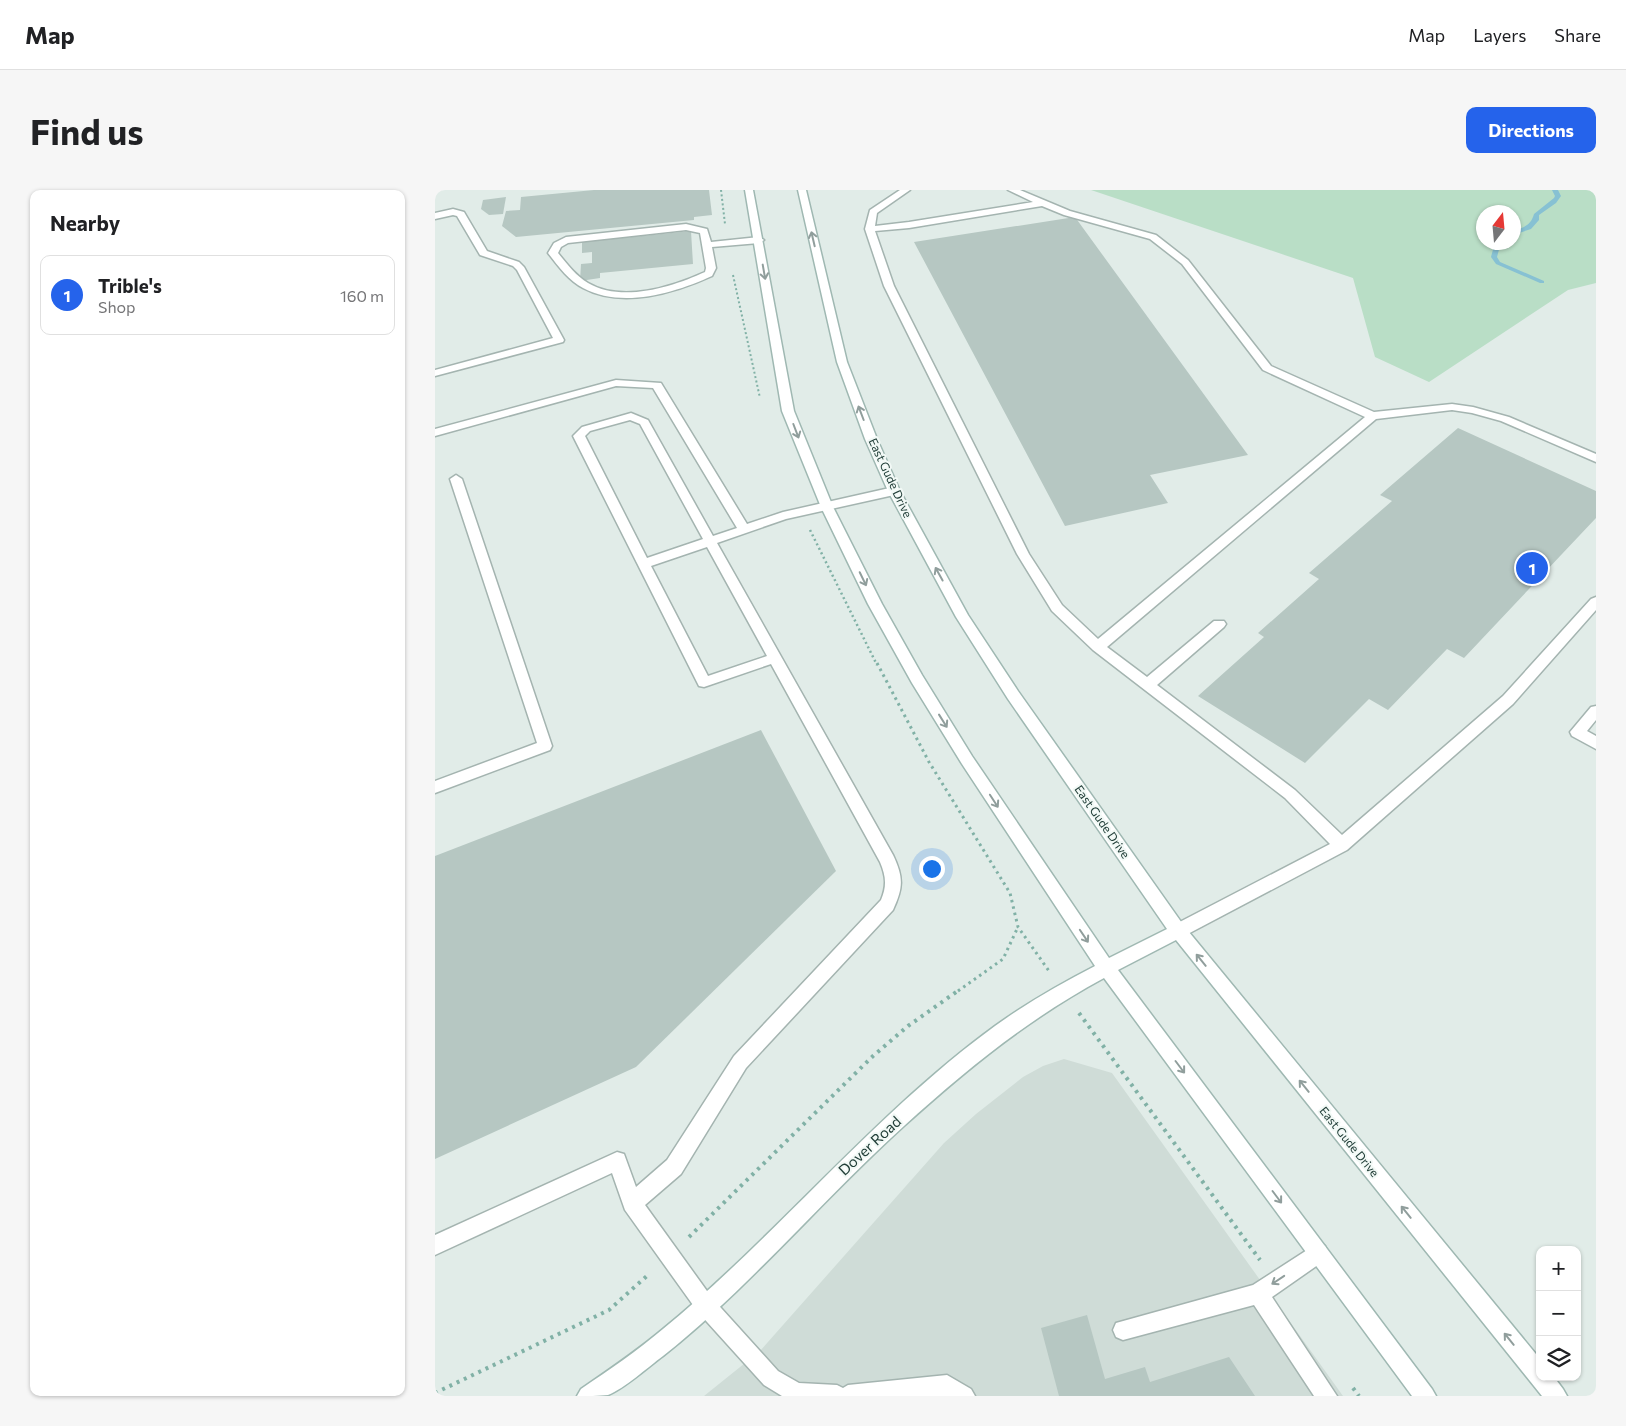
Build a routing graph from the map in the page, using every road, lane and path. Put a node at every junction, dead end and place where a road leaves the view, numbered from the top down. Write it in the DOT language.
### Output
graph roads {
  1 [pos="749,190"];
  2 [pos="802,190"];
  3 [pos="906,190"];
  4 [pos="1012,190"];
  5 [pos="1044,203"];
  6 [pos="435,216"];
  7 [pos="870,229"];
  8 [pos="759,240"];
  9 [pos="707,245"];
  10 [pos="435,373"];
  11 [pos="1373,416"];
  12 [pos="435,433"];
  13 [pos="1596,458"];
  14 [pos="456,479"];
  15 [pos="894,491"];
  16 [pos="827,507"];
  17 [pos="744,529"];
  18 [pos="710,541"];
  19 [pos="644,564"];
  20 [pos="1596,602"];
  21 [pos="1219,624"];
  22 [pos="1098,647"];
  23 [pos="775,658"];
  24 [pos="1147,685"];
  25 [pos="1596,712"];
  26 [pos="1596,743"];
  27 [pos="435,787"];
  28 [pos="1342,845"];
  29 [pos="1018,927"];
  30 [pos="1178,932"];
  31 [pos="1106,968"];
  32 [pos="632,1203"];
  33 [pos="435,1245"];
  34 [pos="1319,1253"];
  35 [pos="671,1255"];
  36 [pos="1258,1294"];
  37 [pos="705,1306"];
  38 [pos="1123,1330"];
  39 [pos="1536,1372"];
  40 [pos="1543,1381"];
  41 [pos="435,1393"];
  42 [pos="588,1396"];
  43 [pos="837,1396"];
  44 [pos="848,1396"];
  45 [pos="964,1396"];
  46 [pos="1326,1396"];
  47 [pos="1425,1396"];
  48 [pos="1556,1396"];
  1 -- 8 [label="main road"];
  15 -- 2 [label="main road, East Gude Drive, one-way"];
  3 -- 7 [label="main road"];
  4 -- 5 [label="main road"];
  5 -- 7 [label="main road"];
  5 -- 11 [label="main road"];
  6 -- 10 [label="main road"];
  7 -- 22 [label="main road"];
  8 -- 9 [label="main road"];
  8 -- 16 [label="main road, one-way"];
  9 -- 9 [label="main road"];
  11 -- 13 [label="main road"];
  11 -- 22 [label="main road"];
  12 -- 17 [label="main road"];
  14 -- 27 [label="main road"];
  15 -- 16 [label="main road"];
  30 -- 15 [label="main road, East Gude Drive, one-way"];
  16 -- 17 [label="main road"];
  16 -- 31 [label="main road, one-way"];
  17 -- 18 [label="main road"];
  18 -- 19 [label="main road"];
  18 -- 19 [label="main road"];
  18 -- 23 [label="main road"];
  19 -- 23 [label="main road"];
  20 -- 28 [label="main road, Dover Road"];
  21 -- 24 [label="main road"];
  22 -- 24 [label="main road"];
  23 -- 32 [label="main road"];
  24 -- 28 [label="main road"];
  25 -- 26 [label="main road"];
  28 -- 30 [label="main road, Dover Road"];
  29 -- 35 [label="path"];
  30 -- 31 [label="main road, Dover Road"];
  39 -- 30 [label="main road, East Gude Drive, one-way"];
  31 -- 34 [label="main road, one-way"];
  31 -- 37 [label="main road, Dover Road"];
  32 -- 33 [label="main road"];
  32 -- 35 [label="main road"];
  34 -- 36 [label="main road, one-way"];
  34 -- 47 [label="main road"];
  35 -- 37 [label="main road"];
  35 -- 41 [label="path"];
  36 -- 38 [label="main road"];
  36 -- 46 [label="main road"];
  37 -- 42 [label="main road, Dover Road"];
  37 -- 43 [label="main road"];
  40 -- 48 [label="main road, East Gude Drive"];
  44 -- 45 [label="main road"];
}
